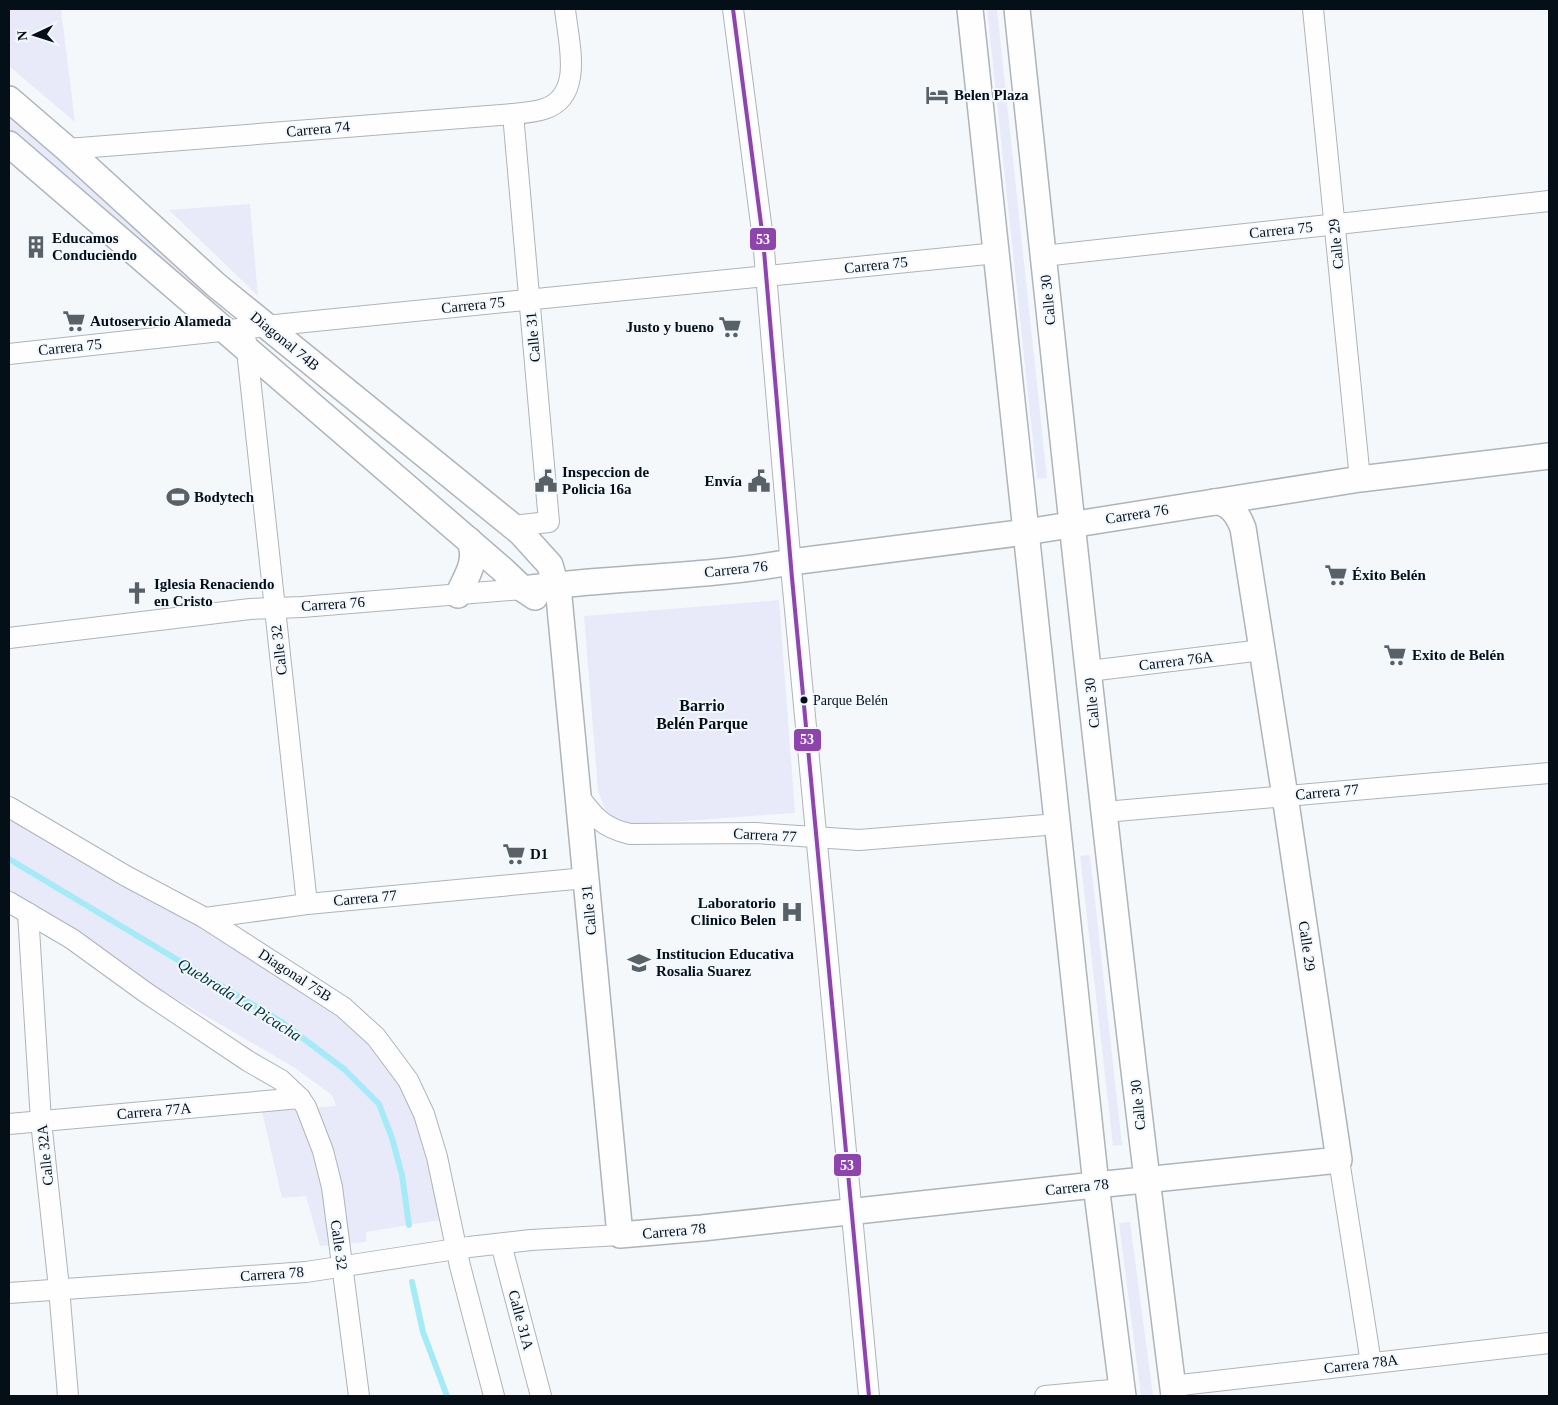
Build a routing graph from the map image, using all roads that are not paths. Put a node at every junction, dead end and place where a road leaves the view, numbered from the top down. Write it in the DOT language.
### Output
graph roads {
  1 [pos="565,9"];
  2 [pos="733,9"];
  3 [pos="970,9"];
  4 [pos="1017,9"];
  5 [pos="1313,9"];
  6 [pos="9,99"];
  7 [pos="514,114"];
  8 [pos="9,144"];
  9 [pos="67,149"];
  10 [pos="1549,201"];
  11 [pos="1334,224"];
  12 [pos="996,253"];
  13 [pos="1043,256"];
  14 [pos="766,277"];
  15 [pos="530,300"];
  16 [pos="245,328"];
  17 [pos="9,354"];
  18 [pos="258,372"];
  19 [pos="1549,456"];
  20 [pos="1360,479"];
  21 [pos="1262,495"];
  22 [pos="1214,502"];
  23 [pos="1072,525"];
  24 [pos="512,526"];
  25 [pos="1243,528"];
  26 [pos="1026,532"];
  27 [pos="469,540"];
  28 [pos="791,562"];
  29 [pos="556,584"];
  30 [pos="522,589"];
  31 [pos="458,595"];
  32 [pos="274,608"];
  33 [pos="561,618"];
  34 [pos="9,638"];
  35 [pos="1262,650"];
  36 [pos="1089,671"];
  37 [pos="1549,773"];
  38 [pos="578,795"];
  39 [pos="1285,796"];
  40 [pos="9,807"];
  41 [pos="1105,812"];
  42 [pos="1058,824"];
  43 [pos="817,838"];
  44 [pos="586,878"];
  45 [pos="9,902"];
  46 [pos="307,904"];
  47 [pos="28,913"];
  48 [pos="205,918"];
  49 [pos="300,1098"];
  50 [pos="41,1121"];
  51 [pos="9,1124"];
  52 [pos="1339,1160"];
  53 [pos="1146,1180"];
  54 [pos="1096,1185"];
  55 [pos="852,1212"];
  56 [pos="620,1235"];
  57 [pos="501,1244"];
  58 [pos="458,1249"];
  59 [pos="342,1267"];
  60 [pos="59,1288"];
  61 [pos="9,1293"];
  62 [pos="1549,1343"];
  63 [pos="1371,1363"];
  64 [pos="1173,1391"];
  65 [pos="1122,1392"];
  66 [pos="68,1396"];
  67 [pos="359,1396"];
  68 [pos="494,1396"];
  69 [pos="541,1396"];
  70 [pos="869,1396"];
  71 [pos="1045,1396"];
  1 -- 7 [label="street, Carrera 74"];
  2 -- 14 [label="street"];
  3 -- 12 [label="main road"];
  4 -- 13 [label="main road, Calle 30"];
  5 -- 11 [label="street, Calle 29"];
  6 -- 9 [label="main road, Diagonal 74B"];
  7 -- 9 [label="street, Carrera 74"];
  7 -- 15 [label="street, Calle 31"];
  8 -- 16 [label="main road, Diagonal 74B"];
  9 -- 16 [label="main road, Diagonal 74B"];
  10 -- 11 [label="street, Carrera 75"];
  11 -- 13 [label="street, Carrera 75"];
  11 -- 20 [label="street, Calle 29"];
  12 -- 14 [label="street, Carrera 75"];
  12 -- 26 [label="main road"];
  13 -- 23 [label="main road, Calle 30"];
  14 -- 15 [label="street, Carrera 75"];
  14 -- 28 [label="street"];
  15 -- 16 [label="street, Carrera 75"];
  15 -- 24 [label="street, Calle 31"];
  16 -- 17 [label="street, Carrera 75"];
  16 -- 18 [label="main road, Diagonal 74B"];
  16 -- 24 [label="main road, Diagonal 74B"];
  18 -- 27 [label="main road, Diagonal 74B"];
  18 -- 32 [label="street, Calle 32"];
  19 -- 20 [label="main road, Carrera 76"];
  20 -- 21 [label="main road, Carrera 76"];
  21 -- 22 [label="main road, Carrera 76"];
  21 -- 25 [label="main road, Calle 29"];
  22 -- 23 [label="main road, Carrera 76"];
  22 -- 25 [label="main road, Calle 29"];
  23 -- 26 [label="main road, Carrera 76"];
  23 -- 36 [label="main road, Calle 30"];
  24 -- 29 [label="main road, Diagonal 74B"];
  25 -- 35 [label="main road, Calle 29"];
  26 -- 28 [label="main road, Carrera 76"];
  26 -- 42 [label="main road"];
  27 -- 30 [label="main road, Diagonal 74B"];
  27 -- 31 [label="main road"];
  28 -- 29 [label="main road, Carrera 76"];
  28 -- 43 [label="street"];
  29 -- 30 [label="main road, Carrera 76"];
  29 -- 33 [label="main road, Calle 31"];
  30 -- 31 [label="street, Carrera 76"];
  30 -- 33 [label="main road, Diagonal 74B"];
  31 -- 32 [label="street, Carrera 76"];
  32 -- 34 [label="street, Carrera 76"];
  32 -- 46 [label="street, Calle 32"];
  33 -- 38 [label="main road, Calle 31"];
  35 -- 36 [label="street, Carrera 76A"];
  35 -- 39 [label="main road, Calle 29"];
  36 -- 41 [label="main road, Calle 30"];
  37 -- 39 [label="street, Carrera 77"];
  38 -- 43 [label="street, Carrera 77"];
  38 -- 44 [label="main road, Calle 31"];
  39 -- 41 [label="street, Carrera 77"];
  39 -- 52 [label="main road, Calle 29"];
  40 -- 48 [label="street, Diagonal 75B"];
  41 -- 53 [label="main road, Calle 30"];
  42 -- 43 [label="street, Carrera 77"];
  42 -- 54 [label="main road"];
  43 -- 55 [label="street"];
  44 -- 46 [label="street, Carrera 77"];
  44 -- 56 [label="main road, Calle 31"];
  45 -- 47 [label="street"];
  46 -- 48 [label="street, Carrera 77"];
  47 -- 49 [label="street"];
  47 -- 50 [label="street, Calle 32A"];
  48 -- 58 [label="street, Diagonal 75B"];
  49 -- 50 [label="street, Carrera 77A"];
  49 -- 59 [label="street, Calle 32"];
  50 -- 51 [label="street, Carrera 77A"];
  50 -- 60 [label="street, Calle 32A"];
  52 -- 53 [label="main road, Carrera 78"];
  52 -- 63 [label="street, Calle 29"];
  53 -- 54 [label="main road, Carrera 78"];
  53 -- 64 [label="main road, Calle 30"];
  54 -- 55 [label="main road, Carrera 78"];
  54 -- 65 [label="main road"];
  55 -- 56 [label="main road, Carrera 78"];
  55 -- 70 [label="street"];
  56 -- 57 [label="street, Carrera 78"];
  57 -- 58 [label="street, Carrera 78"];
  57 -- 69 [label="street, Calle 31A"];
  58 -- 59 [label="street, Carrera 78"];
  58 -- 68 [label="street"];
  59 -- 60 [label="street, Carrera 78"];
  59 -- 67 [label="street, Calle 32"];
  60 -- 61 [label="street, Carrera 78"];
  60 -- 66 [label="street, Calle 32A"];
  62 -- 63 [label="street, Carrera 78A"];
  63 -- 64 [label="street, Carrera 78A"];
  65 -- 71 [label="street"];
}
